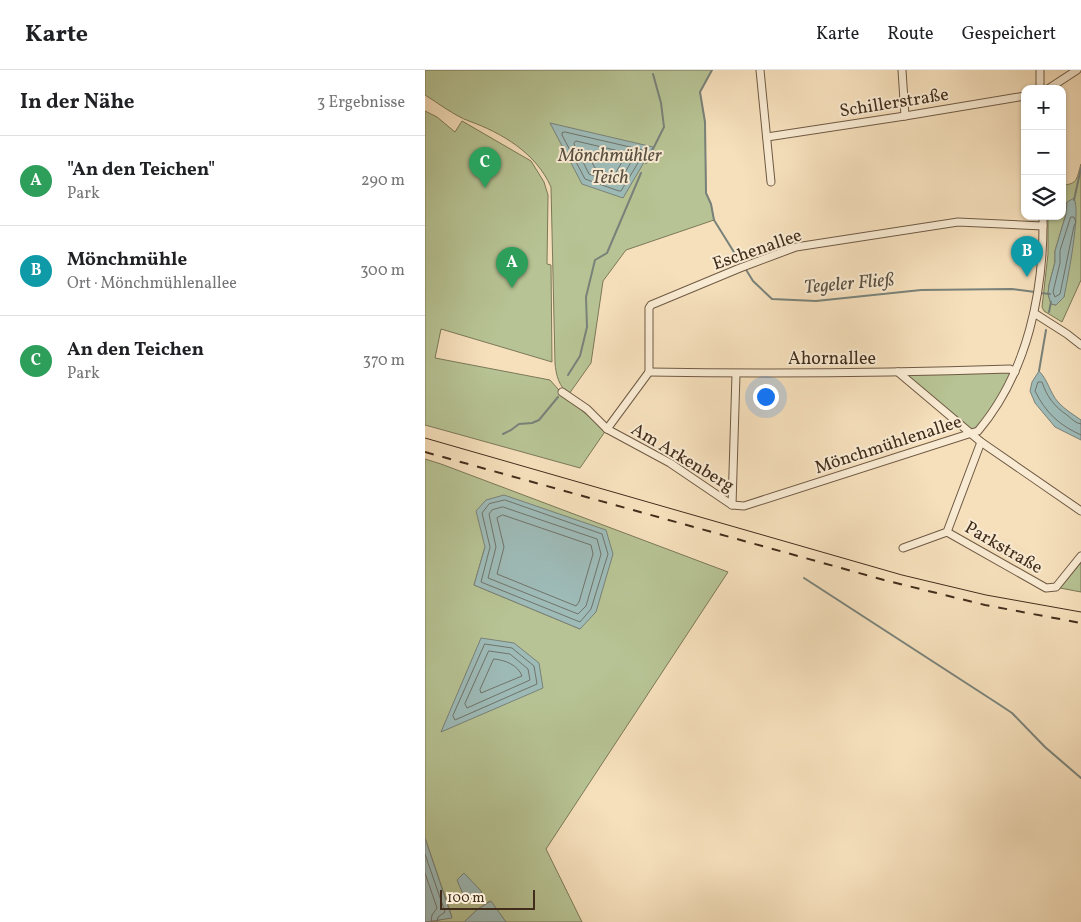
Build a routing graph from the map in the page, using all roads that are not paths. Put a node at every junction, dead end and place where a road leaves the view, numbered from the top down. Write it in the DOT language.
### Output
graph roads {
  1 [pos="760,70"];
  2 [pos="902,70"];
  3 [pos="1040,70"];
  4 [pos="1077,70"];
  5 [pos="1040,85"];
  6 [pos="1054,85"];
  7 [pos="1021,97"];
  8 [pos="905,116"];
  9 [pos="767,137"];
  10 [pos="771,182"];
  11 [pos="1043,220"];
  12 [pos="1043,226"];
  13 [pos="1034,313"];
  14 [pos="1081,345"];
  15 [pos="649,372"];
  16 [pos="898,372"];
  17 [pos="1015,372"];
  18 [pos="736,374"];
  19 [pos="562,392"];
  20 [pos="607,429"];
  21 [pos="969,433"];
  22 [pos="981,442"];
  23 [pos="732,505"];
  24 [pos="1081,511"];
  25 [pos="947,532"];
  26 [pos="903,548"];
  27 [pos="1081,556"];
  1 -- 9 [label="street"];
  2 -- 8 [label="street"];
  3 -- 5 [label="street"];
  4 -- 6 [label="street"];
  7 -- 8 [label="street, Schillerstraße"];
  8 -- 9 [label="street, Schillerstraße"];
  9 -- 10 [label="street"];
  11 -- 12 [label="street, Mönchmühlenallee"];
  12 -- 13 [label="street, Mönchmühlenallee"];
  12 -- 15 [label="street, Eschenallee"];
  13 -- 14 [label="street"];
  13 -- 17 [label="street, Mönchmühlenallee"];
  15 -- 18 [label="street, Ahornallee"];
  15 -- 20 [label="street"];
  16 -- 17 [label="street, Ahornallee"];
  16 -- 18 [label="street, Ahornallee"];
  16 -- 21 [label="street"];
  17 -- 21 [label="street, Mönchmühlenallee"];
  18 -- 23 [label="street, Am Arkenberg"];
  19 -- 20 [label="street, Am Arkenberg"];
  20 -- 23 [label="street, Am Arkenberg"];
  21 -- 22 [label="street"];
  21 -- 23 [label="street, Mönchmühlenallee"];
  22 -- 24 [label="street"];
  22 -- 25 [label="street"];
  25 -- 26 [label="street"];
  25 -- 27 [label="street, Parkstraße"];
}
